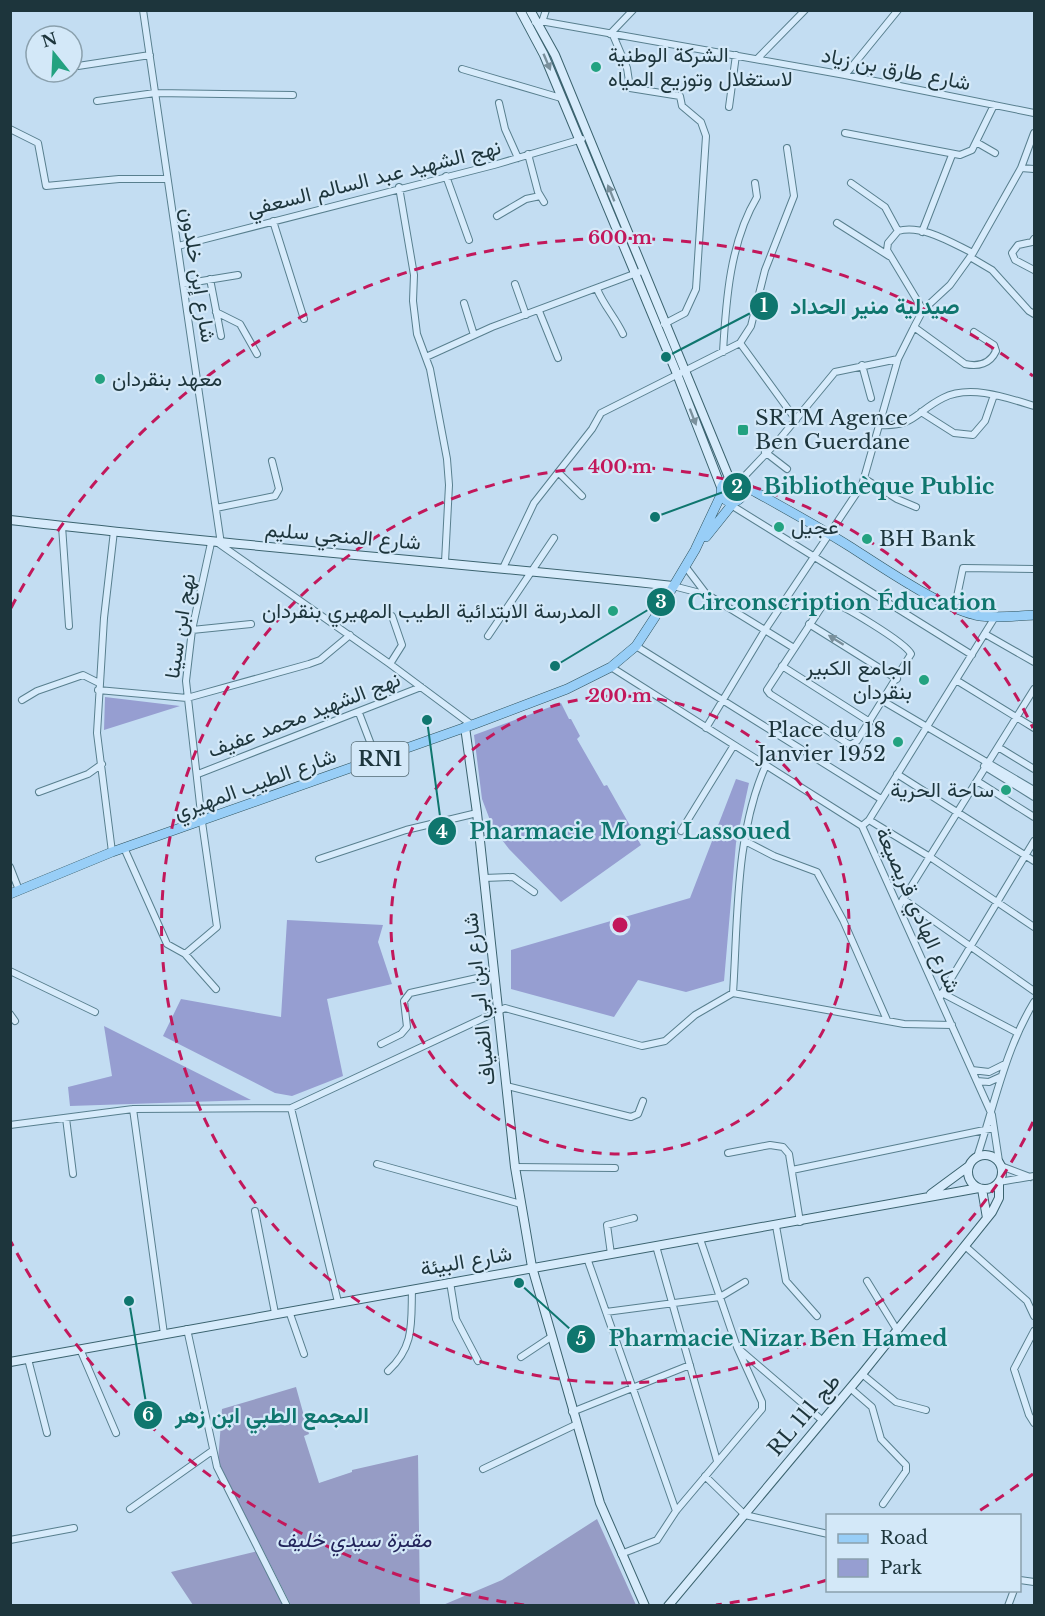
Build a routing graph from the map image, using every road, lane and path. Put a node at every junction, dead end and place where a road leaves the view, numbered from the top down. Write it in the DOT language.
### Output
graph roads {
  1 [pos="143,10"];
  2 [pos="520,10"];
  3 [pos="530,10"];
  4 [pos="546,10"];
  5 [pos="633,10"];
  6 [pos="805,10"];
  7 [pos="898,10"];
  8 [pos="540,21"];
  9 [pos="528,25"];
  10 [pos="612,35"];
  11 [pos="150,55"];
  12 [pos="735,56"];
  13 [pos="757,59"];
  14 [pos="84,65"];
  15 [pos="462,69"];
  16 [pos="845,75"];
  17 [pos="155,93"];
  18 [pos="293,95"];
  19 [pos="561,98"];
  20 [pos="97,101"];
  21 [pos="499,103"];
  22 [pos="994,105"];
  23 [pos="729,108"];
  24 [pos="1035,113"];
  25 [pos="10,129"];
  26 [pos="845,133"];
  27 [pos="1035,133"];
  28 [pos="588,137"];
  29 [pos="579,140"];
  30 [pos="976,142"];
  31 [pos="788,148"];
  32 [pos="995,153"];
  33 [pos="528,154"];
  34 [pos="952,155"];
  35 [pos="518,158"];
  36 [pos="1022,168"];
  37 [pos="1035,169"];
  38 [pos="446,176"];
  39 [pos="167,179"];
  40 [pos="755,183"];
  41 [pos="851,183"];
  42 [pos="399,187"];
  43 [pos="497,216"];
  44 [pos="273,221"];
  45 [pos="837,223"];
  46 [pos="898,231"];
  47 [pos="922,232"];
  48 [pos="1035,238"];
  49 [pos="469,240"];
  50 [pos="178,246"];
  51 [pos="972,255"];
  52 [pos="889,256"];
  53 [pos="1035,270"];
  54 [pos="639,273"];
  55 [pos="238,275"];
  56 [pos="210,279"];
  57 [pos="183,284"];
  58 [pos="515,284"];
  59 [pos="597,289"];
  60 [pos="465,303"];
  61 [pos="539,310"];
  62 [pos="923,310"];
  63 [pos="216,312"];
  64 [pos="1035,314"];
  65 [pos="526,315"];
  66 [pos="304,319"];
  67 [pos="664,324"];
  68 [pos="914,327"];
  69 [pos="974,332"];
  70 [pos="623,334"];
  71 [pos="474,335"];
  72 [pos="221,336"];
  73 [pos="740,343"];
  74 [pos="723,351"];
  75 [pos="256,354"];
  76 [pos="426,357"];
  77 [pos="558,358"];
  78 [pos="898,359"];
  79 [pos="862,365"];
  80 [pos="680,372"];
  81 [pos="994,395"];
  82 [pos="871,398"];
  83 [pos="1035,406"];
  84 [pos="921,412"];
  85 [pos="796,420"];
  86 [pos="880,424"];
  87 [pos="765,452"];
  88 [pos="272,461"];
  89 [pos="787,469"];
  90 [pos="558,472"];
  91 [pos="865,478"];
  92 [pos="737,482"];
  93 [pos="721,491"];
  94 [pos="742,495"];
  95 [pos="762,495"];
  96 [pos="582,496"];
  97 [pos="733,504"];
  98 [pos="916,507"];
  99 [pos="216,508"];
  100 [pos="10,520"];
  101 [pos="62,526"];
  102 [pos="114,531"];
  103 [pos="831,535"];
  104 [pos="554,538"];
  105 [pos="217,543"];
  106 [pos="695,550"];
  107 [pos="813,558"];
  108 [pos="445,562"];
  109 [pos="685,566"];
  110 [pos="503,568"];
  111 [pos="1035,569"];
  112 [pos="534,571"];
  113 [pos="673,586"];
  114 [pos="708,595"];
  115 [pos="955,606"];
  116 [pos="1035,615"];
  117 [pos="392,616"];
  118 [pos="995,617"];
  119 [pos="251,624"];
  120 [pos="809,624"];
  121 [pos="69,626"];
  122 [pos="192,630"];
  123 [pos="765,630"];
  124 [pos="984,634"];
  125 [pos="350,635"];
  126 [pos="488,636"];
  127 [pos="636,646"];
  128 [pos="794,648"];
  129 [pos="972,655"];
  130 [pos="1035,662"];
  131 [pos="390,663"];
  132 [pos="782,666"];
  133 [pos="611,667"];
  134 [pos="897,679"];
  135 [pos="956,680"];
  136 [pos="98,687"];
  137 [pos="422,687"];
  138 [pos="1035,689"];
  139 [pos="187,698"];
  140 [pos="723,699"];
  141 [pos="22,700"];
  142 [pos="883,701"];
  143 [pos="359,713"];
  144 [pos="1017,717"];
  145 [pos="870,722"];
  146 [pos="469,726"];
  147 [pos="925,727"];
  148 [pos="706,728"];
  149 [pos="1035,728"];
  150 [pos="734,745"];
  151 [pos="998,747"];
  152 [pos="378,760"];
  153 [pos="102,764"];
  154 [pos="985,764"];
  155 [pos="766,765"];
  156 [pos="1035,769"];
  157 [pos="198,774"];
  158 [pos="897,774"];
  159 [pos="977,781"];
  160 [pos="1035,790"];
  161 [pos="39,792"];
  162 [pos="1035,797"];
  163 [pos="881,799"];
  164 [pos="957,811"];
  165 [pos="477,813"];
  166 [pos="1035,817"];
  167 [pos="869,820"];
  168 [pos="202,822"];
  169 [pos="862,826"];
  170 [pos="681,831"];
  171 [pos="745,841"];
  172 [pos="1035,841"];
  173 [pos="125,850"];
  174 [pos="112,852"];
  175 [pos="1026,855"];
  176 [pos="930,856"];
  177 [pos="319,859"];
  178 [pos="1035,861"];
  179 [pos="10,867"];
  180 [pos="484,878"];
  181 [pos="15,892"];
  182 [pos="534,892"];
  183 [pos="903,899"];
  184 [pos="997,902"];
  185 [pos="899,906"];
  186 [pos="1035,927"];
  187 [pos="969,948"];
  188 [pos="184,954"];
  189 [pos="10,970"];
  190 [pos="495,974"];
  191 [pos="216,989"];
  192 [pos="1035,991"];
  193 [pos="733,993"];
  194 [pos="941,995"];
  195 [pos="1035,1002"];
  196 [pos="498,1009"];
  197 [pos="94,1012"];
  198 [pos="10,1014"];
  199 [pos="887,1020"];
  200 [pos="15,1021"];
  201 [pos="952,1024"];
  202 [pos="1016,1032"];
  203 [pos="381,1044"];
  204 [pos="1004,1065"];
  205 [pos="972,1071"];
  206 [pos="1000,1077"];
  207 [pos="977,1081"];
  208 [pos="507,1086"];
  209 [pos="643,1101"];
  210 [pos="291,1108"];
  211 [pos="133,1109"];
  212 [pos="992,1115"];
  213 [pos="66,1118"];
  214 [pos="10,1125"];
  215 [pos="994,1128"];
  216 [pos="986,1129"];
  217 [pos="728,1153"];
  218 [pos="977,1157"];
  219 [pos="1000,1163"];
  220 [pos="377,1164"];
  221 [pos="969,1166"];
  222 [pos="516,1167"];
  223 [pos="615,1168"];
  224 [pos="792,1170"];
  225 [pos="73,1174"];
  226 [pos="1033,1177"];
  227 [pos="999,1182"];
  228 [pos="980,1188"];
  229 [pos="929,1196"];
  230 [pos="520,1204"];
  231 [pos="255,1211"];
  232 [pos="634,1218"];
  233 [pos="987,1218"];
  234 [pos="800,1222"];
  235 [pos="776,1226"];
  236 [pos="700,1239"];
  237 [pos="656,1246"];
  238 [pos="965,1246"];
  239 [pos="611,1254"];
  240 [pos="587,1258"];
  241 [pos="532,1267"];
  242 [pos="867,1281"];
  243 [pos="450,1282"];
  244 [pos="745,1282"];
  245 [pos="412,1289"];
  246 [pos="720,1297"];
  247 [pos="338,1302"];
  248 [pos="672,1303"];
  249 [pos="290,1311"];
  250 [pos="606,1312"];
  251 [pos="275,1313"];
  252 [pos="817,1316"];
  253 [pos="1035,1316"];
  254 [pos="187,1329"];
  255 [pos="897,1330"];
  256 [pos="1035,1331"];
  257 [pos="164,1334"];
  258 [pos="551,1337"];
  259 [pos="737,1347"];
  260 [pos="80,1349"];
  261 [pos="303,1354"];
  262 [pos="521,1357"];
  263 [pos="28,1359"];
  264 [pos="478,1361"];
  265 [pos="10,1362"];
  266 [pos="690,1365"];
  267 [pos="388,1371"];
  268 [pos="862,1374"];
  269 [pos="633,1388"];
  270 [pos="850,1388"];
  271 [pos="926,1410"];
  272 [pos="572,1412"];
  273 [pos="823,1421"];
  274 [pos="1035,1423"];
  275 [pos="575,1425"];
  276 [pos="47,1433"];
  277 [pos="116,1433"];
  278 [pos="212,1451"];
  279 [pos="717,1461"];
  280 [pos="483,1469"];
  281 [pos="705,1476"];
  282 [pos="882,1504"];
  283 [pos="130,1509"];
  284 [pos="676,1511"];
  285 [pos="745,1515"];
  286 [pos="74,1528"];
  287 [pos="826,1534"];
  288 [pos="10,1540"];
  289 [pos="621,1554"];
  290 [pos="287,1605"];
  291 [pos="645,1605"];
  292 [pos="668,1605"];
  1 -- 11 [label="street, شارع إبن خلدون"];
  2 -- 9 [label="street"];
  3 -- 8 [label="street"];
  4 -- 8 [label="street"];
  5 -- 10 [label="street"];
  6 -- 13 [label="street"];
  7 -- 16 [label="street"];
  8 -- 9 [label="street"];
  8 -- 10 [label="street, شارع طارق بن زياد"];
  8 -- 28 [label="street"];
  9 -- 19 [label="street, one-way"];
  10 -- 12 [label="street, شارع طارق بن زياد"];
  10 -- 67 [label="street"];
  11 -- 14 [label="street"];
  11 -- 17 [label="street, شارع إبن خلدون"];
  12 -- 13 [label="street, شارع طارق بن زياد"];
  12 -- 23 [label="street"];
  13 -- 16 [label="street, شارع طارق بن زياد"];
  15 -- 19 [label="street"];
  16 -- 22 [label="street, شارع طارق بن زياد"];
  17 -- 18 [label="street"];
  17 -- 20 [label="street"];
  17 -- 39 [label="street, شارع إبن خلدون"];
  19 -- 29 [label="street"];
  21 -- 35 [label="street"];
  22 -- 24 [label="street, شارع طارق بن زياد"];
  22 -- 30 [label="street"];
  25 -- 39 [label="street"];
  26 -- 34 [label="street"];
  27 -- 36 [label="street"];
  28 -- 29 [label="street, نهج الشهيد عبد السالم السعفي"];
  54 -- 28 [label="street, one-way"];
  29 -- 33 [label="street, نهج الشهيد عبد السالم السعفي"];
  29 -- 54 [label="street"];
  30 -- 32 [label="street"];
  30 -- 34 [label="street"];
  31 -- 73 [label="street"];
  33 -- 35 [label="street, نهج الشهيد عبد السالم السعفي"];
  33 -- 43 [label="street"];
  34 -- 47 [label="street"];
  35 -- 38 [label="street, نهج الشهيد عبد السالم السعفي"];
  36 -- 37 [label="street"];
  36 -- 51 [label="street"];
  38 -- 42 [label="street, نهج الشهيد عبد السالم السعفي"];
  38 -- 49 [label="street"];
  39 -- 50 [label="street, شارع إبن خلدون"];
  40 -- 74 [label="street"];
  41 -- 46 [label="street"];
  42 -- 44 [label="street, نهج الشهيد عبد السالم السعفي"];
  42 -- 76 [label="street"];
  44 -- 50 [label="street, نهج الشهيد عبد السالم السعفي"];
  44 -- 66 [label="street"];
  45 -- 52 [label="street"];
  46 -- 47 [label="street"];
  46 -- 52 [label="street"];
  47 -- 51 [label="street"];
  48 -- 53 [label="street"];
  50 -- 57 [label="street, شارع إبن خلدون"];
  51 -- 62 [label="street"];
  51 -- 64 [label="street"];
  52 -- 62 [label="street"];
  54 -- 59 [label="street"];
  54 -- 67 [label="street"];
  54 -- 80 [label="street"];
  55 -- 56 [label="street"];
  56 -- 57 [label="street"];
  56 -- 63 [label="street"];
  57 -- 99 [label="street, شارع إبن خلدون"];
  58 -- 65 [label="street"];
  59 -- 61 [label="street"];
  59 -- 70 [label="street"];
  60 -- 71 [label="street"];
  61 -- 65 [label="street"];
  61 -- 77 [label="street"];
  62 -- 68 [label="street"];
  63 -- 72 [label="street"];
  63 -- 75 [label="street"];
  65 -- 71 [label="street"];
  67 -- 80 [label="street"];
  68 -- 69 [label="street"];
  68 -- 78 [label="street"];
  71 -- 76 [label="street"];
  73 -- 74 [label="street"];
  73 -- 85 [label="street"];
  74 -- 80 [label="street"];
  76 -- 108 [label="street"];
  78 -- 79 [label="street"];
  78 -- 86 [label="street"];
  79 -- 82 [label="street"];
  79 -- 85 [label="street"];
  80 -- 90 [label="street"];
  80 -- 92 [label="street"];
  80 -- 93 [label="street, one-way"];
  81 -- 83 [label="street"];
  81 -- 84 [label="street"];
  81 -- 84 [label="street"];
  84 -- 86 [label="street"];
  85 -- 87 [label="street"];
  86 -- 91 [label="street"];
  87 -- 89 [label="street"];
  87 -- 92 [label="street"];
  88 -- 99 [label="street"];
  90 -- 96 [label="street"];
  90 -- 110 [label="street"];
  91 -- 98 [label="street"];
  91 -- 103 [label="street"];
  92 -- 93 [label="main road, RN1"];
  92 -- 94 [label="main road"];
  92 -- 95 [label="main road"];
  93 -- 97 [label="main road"];
  93 -- 106 [label="main road, RN1"];
  94 -- 95 [label="main road"];
  94 -- 97 [label="main road, RN1"];
  95 -- 103 [label="main road"];
  97 -- 106 [label="main road, RN1"];
  97 -- 107 [label="street"];
  99 -- 105 [label="street, شارع إبن خلدون"];
  100 -- 101 [label="street, شارع المنجي سليم"];
  101 -- 102 [label="street, شارع المنجي سليم"];
  101 -- 121 [label="street"];
  102 -- 105 [label="street, شارع المنجي سليم"];
  102 -- 136 [label="street"];
  103 -- 107 [label="street"];
  103 -- 115 [label="main road"];
  104 -- 112 [label="street"];
  105 -- 108 [label="street, شارع المنجي سليم"];
  105 -- 122 [label="street, نهج ابن سينا"];
  105 -- 125 [label="street"];
  106 -- 109 [label="main road, شارع الطيب المهيري / RN1"];
  107 -- 123 [label="street"];
  107 -- 129 [label="street"];
  108 -- 110 [label="street, شارع المنجي سليم"];
  109 -- 113 [label="main road, شارع الطيب المهيري / RN1"];
  109 -- 114 [label="street"];
  110 -- 112 [label="street, شارع المنجي سليم"];
  111 -- 115 [label="street"];
  112 -- 113 [label="street, شارع المنجي سليم"];
  112 -- 126 [label="street"];
  113 -- 114 [label="street"];
  113 -- 127 [label="main road, شارع الطيب المهيري / RN1"];
  114 -- 123 [label="street"];
  115 -- 118 [label="main road"];
  116 -- 118 [label="main road"];
  117 -- 131 [label="street"];
  118 -- 124 [label="street"];
  119 -- 122 [label="street"];
  120 -- 128 [label="street"];
  134 -- 120 [label="street, one-way"];
  120 -- 134 [label="street"];
  122 -- 139 [label="street, نهج ابن سينا"];
  123 -- 128 [label="street"];
  123 -- 140 [label="street"];
  124 -- 129 [label="street"];
  124 -- 130 [label="street"];
  125 -- 131 [label="street"];
  125 -- 139 [label="street"];
  127 -- 133 [label="main road, شارع الطيب المهيري / RN1"];
  127 -- 140 [label="street"];
  128 -- 132 [label="street"];
  129 -- 135 [label="street"];
  131 -- 137 [label="street"];
  132 -- 145 [label="street"];
  132 -- 145 [label="street"];
  133 -- 146 [label="main road, شارع الطيب المهيري / RN1"];
  133 -- 148 [label="street, شارع الهادي قريصيعة"];
  134 -- 142 [label="street"];
  135 -- 144 [label="street"];
  135 -- 147 [label="street"];
  136 -- 139 [label="street"];
  136 -- 141 [label="street"];
  136 -- 153 [label="street"];
  137 -- 143 [label="street, نهج الشهيد محمد عفيف"];
  137 -- 146 [label="street"];
  138 -- 144 [label="street"];
  139 -- 157 [label="street, نهج ابن سينا"];
  140 -- 148 [label="street"];
  140 -- 163 [label="street"];
  142 -- 145 [label="street"];
  142 -- 147 [label="street"];
  143 -- 152 [label="street"];
  143 -- 157 [label="street, نهج الشهيد محمد عفيف"];
  144 -- 149 [label="street"];
  144 -- 151 [label="street"];
  146 -- 152 [label="main road, شارع الطيب المهيري / RN1"];
  146 -- 165 [label="street, شارع ابن ابي الضياف"];
  147 -- 154 [label="street"];
  147 -- 158 [label="street"];
  148 -- 150 [label="street, شارع الهادي قريصيعة"];
  150 -- 155 [label="street, شارع الهادي قريصيعة"];
  150 -- 170 [label="street"];
  151 -- 154 [label="street"];
  151 -- 156 [label="street"];
  152 -- 168 [label="main road, شارع الطيب المهيري / RN1"];
  153 -- 161 [label="street"];
  153 -- 174 [label="street"];
  154 -- 159 [label="street"];
  154 -- 160 [label="street"];
  154 -- 162 [label="street"];
  155 -- 169 [label="street, شارع الهادي قريصيعة"];
  155 -- 171 [label="street"];
  157 -- 168 [label="street, نهج ابن سينا"];
  158 -- 163 [label="street"];
  158 -- 164 [label="street"];
  159 -- 164 [label="street"];
  159 -- 166 [label="street"];
  163 -- 167 [label="street"];
  164 -- 175 [label="street"];
  164 -- 176 [label="street"];
  165 -- 177 [label="street"];
  165 -- 180 [label="street, شارع ابن ابي الضياف"];
  167 -- 169 [label="street"];
  167 -- 176 [label="street"];
  168 -- 173 [label="main road, شارع الطيب المهيري / RN1"];
  168 -- 188 [label="street, نهج ابن سينا"];
  169 -- 185 [label="street, شارع الهادي قريصيعة"];
  171 -- 193 [label="street"];
  171 -- 199 [label="street"];
  172 -- 175 [label="street"];
  173 -- 174 [label="main road, شارع الطيب المهيري / RN1"];
  173 -- 188 [label="street"];
  174 -- 181 [label="main road, شارع الطيب المهيري / RN1"];
  175 -- 178 [label="street"];
  175 -- 184 [label="street"];
  176 -- 183 [label="street"];
  176 -- 184 [label="street"];
  179 -- 181 [label="street"];
  180 -- 182 [label="street"];
  180 -- 190 [label="street, شارع ابن ابي الضياف"];
  183 -- 185 [label="street"];
  183 -- 187 [label="street"];
  184 -- 186 [label="street"];
  184 -- 187 [label="street"];
  185 -- 194 [label="street, شارع الهادي قريصيعة"];
  187 -- 192 [label="street"];
  187 -- 194 [label="street"];
  188 -- 191 [label="street"];
  189 -- 197 [label="street"];
  190 -- 196 [label="street, شارع ابن ابي الضياف"];
  190 -- 203 [label="street"];
  193 -- 196 [label="street"];
  193 -- 199 [label="street"];
  194 -- 201 [label="street, شارع الهادي قريصيعة"];
  194 -- 202 [label="street"];
  195 -- 202 [label="street"];
  196 -- 208 [label="street, شارع ابن ابي الضياف"];
  196 -- 210 [label="street"];
  198 -- 200 [label="street"];
  199 -- 201 [label="street"];
  201 -- 205 [label="street, شارع الهادي قريصيعة"];
  202 -- 204 [label="street"];
  204 -- 205 [label="street"];
  204 -- 206 [label="street"];
  205 -- 207 [label="street, شارع الهادي قريصيعة"];
  206 -- 207 [label="street"];
  206 -- 212 [label="street"];
  207 -- 212 [label="street, شارع الهادي قريصيعة"];
  208 -- 209 [label="street"];
  208 -- 222 [label="street, شارع ابن ابي الضياف"];
  210 -- 211 [label="street"];
  210 -- 247 [label="street"];
  211 -- 213 [label="street"];
  211 -- 257 [label="street"];
  212 -- 215 [label="street"];
  212 -- 216 [label="street"];
  213 -- 214 [label="street"];
  213 -- 225 [label="street"];
  215 -- 216 [label="street"];
  215 -- 219 [label="street"];
  216 -- 218 [label="street"];
  216 -- 224 [label="street"];
  217 -- 224 [label="street"];
  218 -- 219 [label="street"];
  218 -- 221 [label="street"];
  219 -- 226 [label="street"];
  219 -- 227 [label="street"];
  220 -- 230 [label="street"];
  221 -- 228 [label="street"];
  221 -- 229 [label="street"];
  222 -- 223 [label="street"];
  222 -- 230 [label="street, شارع ابن ابي الضياف"];
  224 -- 234 [label="street"];
  226 -- 227 [label="street"];
  227 -- 228 [label="street"];
  227 -- 233 [label="street, RL طج 111"];
  228 -- 229 [label="street, شارع البيئة"];
  228 -- 233 [label="street"];
  229 -- 234 [label="street, شارع البيئة"];
  230 -- 241 [label="street, شارع ابن ابي الضياف"];
  231 -- 251 [label="street"];
  232 -- 239 [label="street"];
  233 -- 238 [label="street, RL طج 111"];
  234 -- 235 [label="street, شارع البيئة"];
  235 -- 236 [label="street, شارع البيئة"];
  235 -- 252 [label="street"];
  236 -- 237 [label="street, شارع البيئة"];
  236 -- 246 [label="street"];
  237 -- 239 [label="street, شارع البيئة"];
  237 -- 248 [label="street"];
  238 -- 253 [label="street"];
  238 -- 255 [label="street, RL طج 111"];
  239 -- 240 [label="street, شارع البيئة"];
  240 -- 241 [label="street, شارع البيئة"];
  240 -- 250 [label="street"];
  241 -- 243 [label="street, شارع البيئة"];
  241 -- 258 [label="street, شارع ابن ابي الضياف"];
  242 -- 255 [label="street"];
  243 -- 245 [label="street, شارع البيئة"];
  243 -- 264 [label="street"];
  244 -- 246 [label="street"];
  245 -- 247 [label="street, شارع البيئة"];
  245 -- 267 [label="street"];
  246 -- 248 [label="street"];
  246 -- 259 [label="street"];
  247 -- 249 [label="street, شارع البيئة"];
  248 -- 250 [label="street"];
  248 -- 266 [label="street"];
  249 -- 251 [label="street, شارع البيئة"];
  249 -- 261 [label="street"];
  250 -- 269 [label="street"];
  251 -- 254 [label="street, شارع البيئة"];
  254 -- 257 [label="street, شارع البيئة"];
  254 -- 278 [label="street"];
  255 -- 268 [label="street, RL طج 111"];
  256 -- 274 [label="street"];
  257 -- 260 [label="street, شارع البيئة"];
  258 -- 262 [label="street"];
  258 -- 272 [label="street, شارع ابن ابي الضياف"];
  259 -- 273 [label="street"];
  259 -- 279 [label="street"];
  260 -- 263 [label="street, شارع البيئة"];
  260 -- 277 [label="street"];
  263 -- 265 [label="street, شارع البيئة"];
  263 -- 276 [label="street"];
  266 -- 269 [label="street"];
  266 -- 279 [label="street"];
  268 -- 270 [label="street, RL طج 111"];
  268 -- 271 [label="street"];
  269 -- 272 [label="street"];
  269 -- 284 [label="street"];
  270 -- 273 [label="street, RL طج 111"];
  270 -- 282 [label="street"];
  272 -- 275 [label="street, شارع ابن ابي الضياف"];
  273 -- 285 [label="street, RL طج 111"];
  275 -- 280 [label="street"];
  275 -- 289 [label="street, شارع ابن ابي الضياف"];
  278 -- 283 [label="street"];
  278 -- 290 [label="street"];
  279 -- 281 [label="street"];
  281 -- 284 [label="street"];
  281 -- 285 [label="street"];
  284 -- 289 [label="street"];
  285 -- 287 [label="street"];
  285 -- 292 [label="street, RL طج 111"];
  286 -- 288 [label="street"];
  289 -- 291 [label="street, شارع ابن ابي الضياف"];
}
